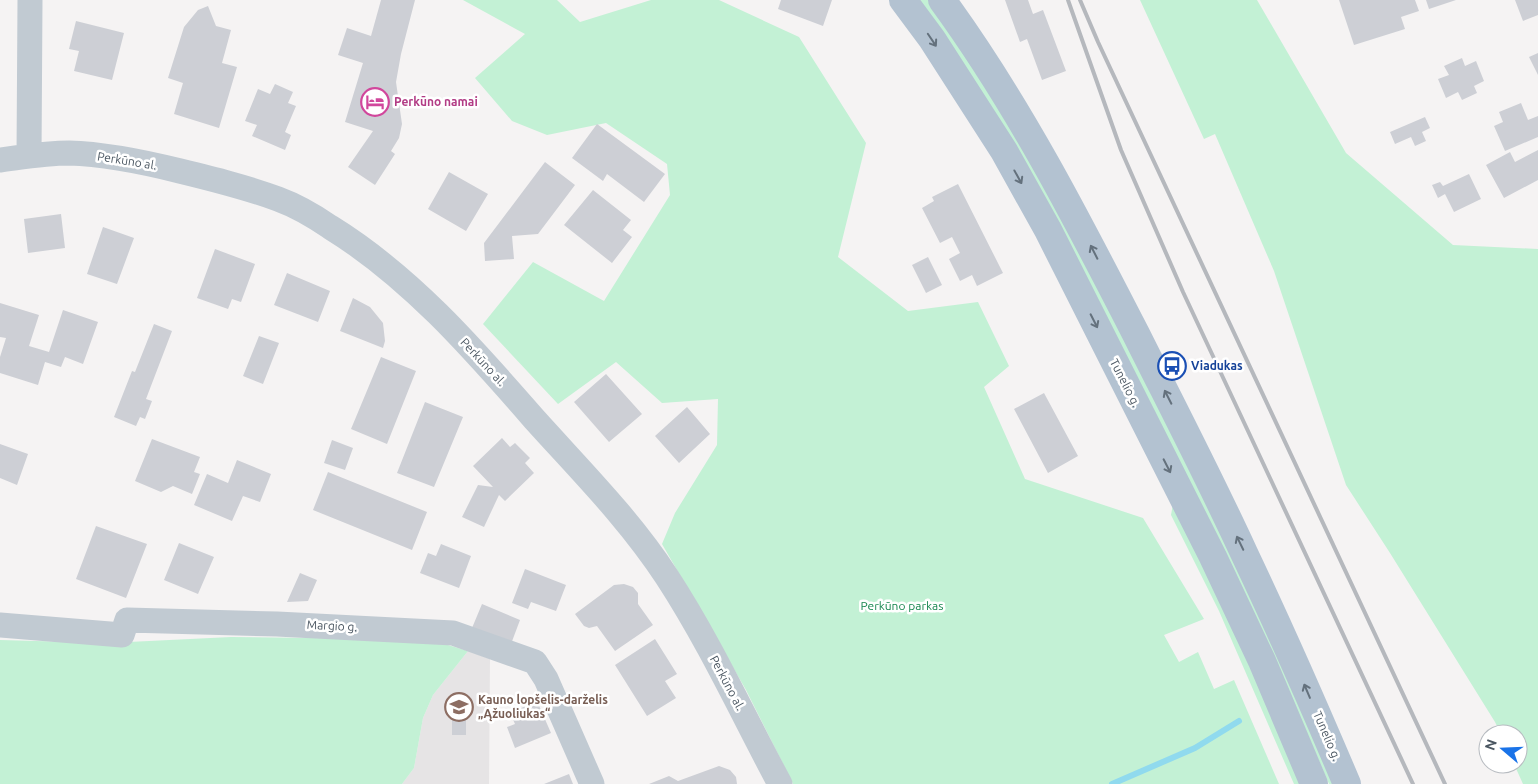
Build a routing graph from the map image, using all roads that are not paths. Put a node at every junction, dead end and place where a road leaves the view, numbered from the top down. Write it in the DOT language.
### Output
graph roads {
  1 [pos="30,0"];
  2 [pos="903,0"];
  3 [pos="942,0"];
  4 [pos="29,156"];
  5 [pos="0,160"];
  6 [pos="0,625"];
  7 [pos="592,784"];
  8 [pos="780,784"];
  9 [pos="1314,784"];
  10 [pos="1347,784"];
  1 -- 4 [label="street"];
  2 -- 9 [label="main road, Tunelio g., one-way"];
  10 -- 3 [label="main road, Tunelio g., one-way"];
  4 -- 5 [label="street, Perkūno al."];
  4 -- 8 [label="street, Perkūno al."];
  6 -- 7 [label="street, Margio g."];
}
